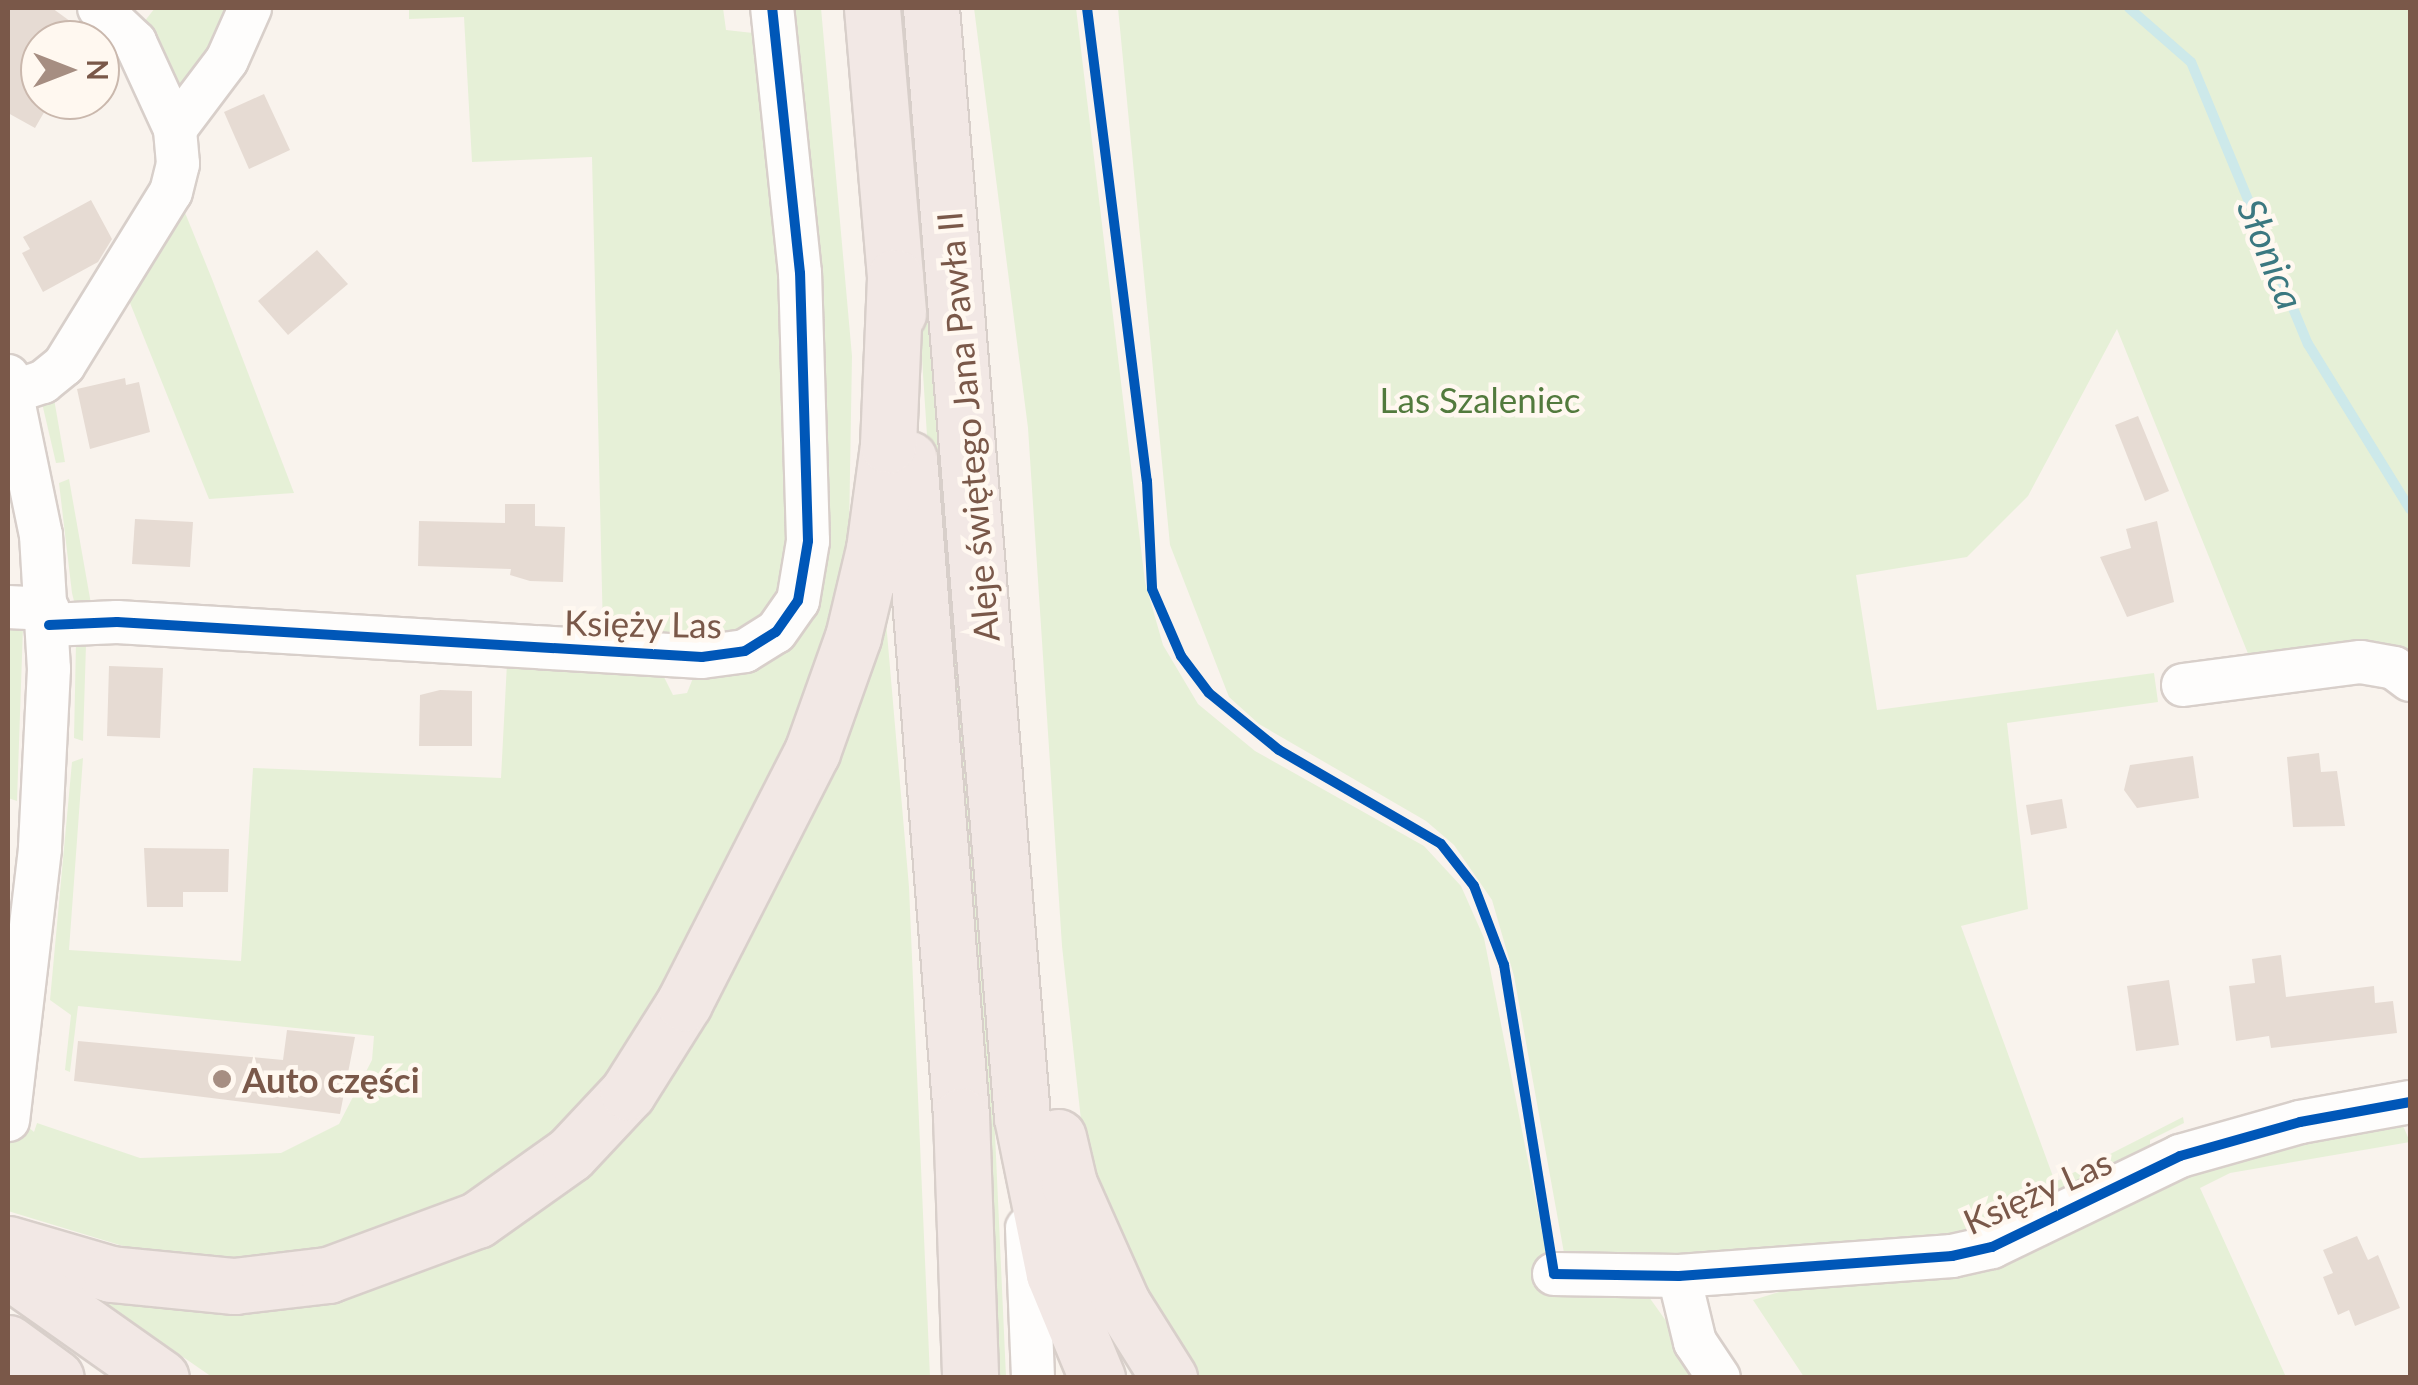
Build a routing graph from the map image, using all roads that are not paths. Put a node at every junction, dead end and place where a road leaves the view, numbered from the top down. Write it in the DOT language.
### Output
graph roads {
  1 [pos="99,8"];
  2 [pos="250,8"];
  3 [pos="772,8"];
  4 [pos="872,8"];
  5 [pos="931,8"];
  6 [pos="175,130"];
  7 [pos="895,277"];
  8 [pos="10,384"];
  9 [pos="35,614"];
  10 [pos="2410,680"];
  11 [pos="2183,685"];
  12 [pos="1002,847"];
  13 [pos="16,979"];
  14 [pos="2410,1102"];
  15 [pos="9,1111"];
  16 [pos="1022,1117"];
  17 [pos="8,1244"];
  18 [pos="8,1270"];
  19 [pos="1554,1274"];
  20 [pos="1679,1276"];
  21 [pos="8,1344"];
  22 [pos="56,1378"];
  23 [pos="160,1378"];
  24 [pos="970,1378"];
  25 [pos="1033,1378"];
  26 [pos="1096,1378"];
  27 [pos="1169,1378"];
  28 [pos="1720,1378"];
  1 -- 6 [label="street"];
  2 -- 6 [label="street"];
  3 -- 9 [label="street, Księży Las"];
  4 -- 7 [label="highway, Aleje świętego Jana Pawła II"];
  5 -- 12 [label="highway, Aleje świętego Jana Pawła II"];
  6 -- 8 [label="street"];
  7 -- 17 [label="highway"];
  7 -- 24 [label="highway"];
  8 -- 9 [label="street"];
  9 -- 13 [label="street"];
  10 -- 11 [label="street"];
  12 -- 16 [label="highway"];
  12 -- 27 [label="highway"];
  13 -- 15 [label="street"];
  14 -- 20 [label="street, Księży Las"];
  16 -- 25 [label="street"];
  16 -- 26 [label="highway"];
  18 -- 23 [label="highway"];
  19 -- 20 [label="street, Księży Las"];
  20 -- 28 [label="street"];
  21 -- 22 [label="highway"];
}
